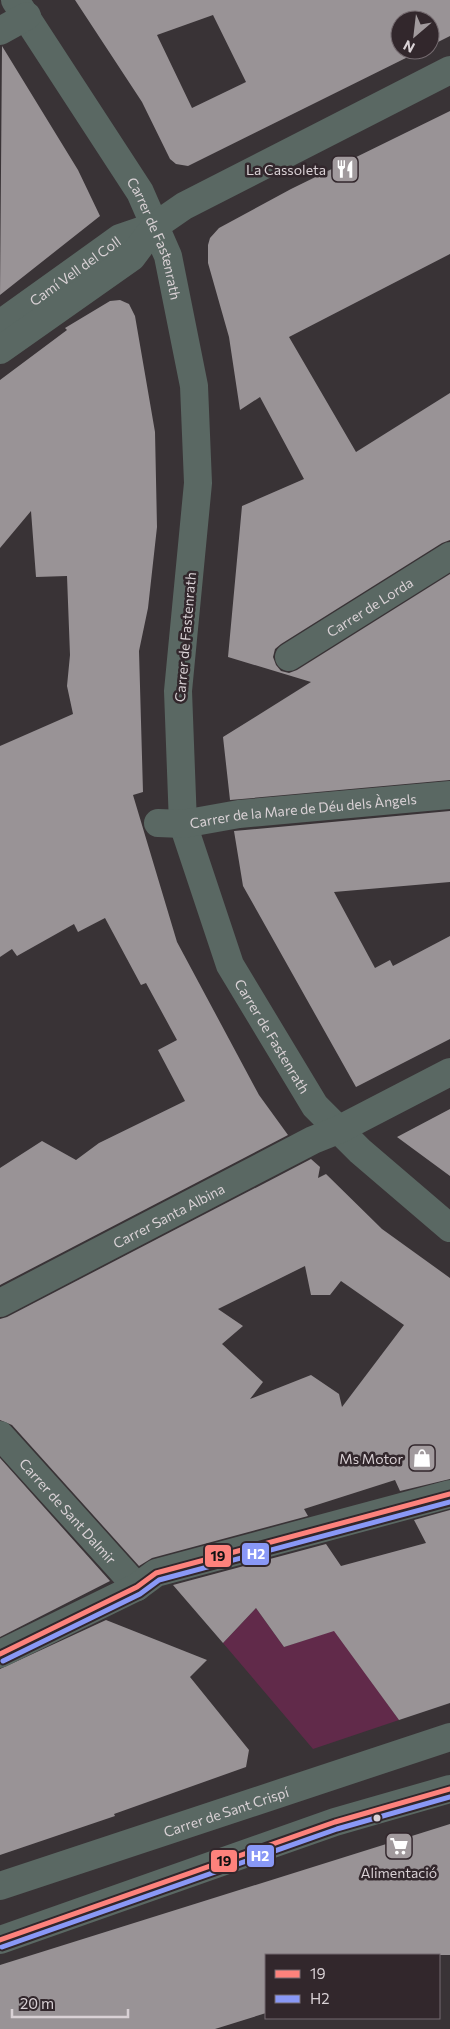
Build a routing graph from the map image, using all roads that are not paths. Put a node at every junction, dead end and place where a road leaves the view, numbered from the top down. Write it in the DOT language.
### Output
graph roads {
  1 [pos="21,8"];
  2 [pos="0,32"];
  3 [pos="450,70"];
  4 [pos="155,226"];
  5 [pos="0,324"];
  6 [pos="0,350"];
  7 [pos="450,556"];
  8 [pos="289,657"];
  9 [pos="450,795"];
  10 [pos="170,823"];
  11 [pos="450,1072"];
  12 [pos="338,1130"];
  13 [pos="450,1228"];
  14 [pos="0,1303"];
  15 [pos="0,1435"];
  16 [pos="450,1494"];
  17 [pos="136,1587"];
  18 [pos="0,1654"];
  19 [pos="450,1737"];
  20 [pos="450,1789"];
  21 [pos="0,1886"];
  22 [pos="0,1940"];
  1 -- 2 [label="street"];
  1 -- 4 [label="street, Carrer de Fastenrath"];
  3 -- 4 [label="street"];
  4 -- 5 [label="street, Camí Vell del Coll"];
  4 -- 6 [label="street"];
  4 -- 10 [label="street, Carrer de Fastenrath"];
  7 -- 8 [label="street, Carrer de Lorda"];
  9 -- 10 [label="street, Carrer de la Mare de Déu dels Àngels"];
  10 -- 12 [label="street, Carrer de Fastenrath"];
  11 -- 12 [label="street, Carrer Santa Albina"];
  12 -- 13 [label="street, Carrer de Fastenrath"];
  12 -- 14 [label="street, Carrer Santa Albina"];
  15 -- 17 [label="street, Carrer de Sant Dalmir"];
  16 -- 17 [label="street"];
  17 -- 18 [label="street"];
  19 -- 21 [label="street, Carrer de Sant Crispí"];
  20 -- 22 [label="street"];
}
